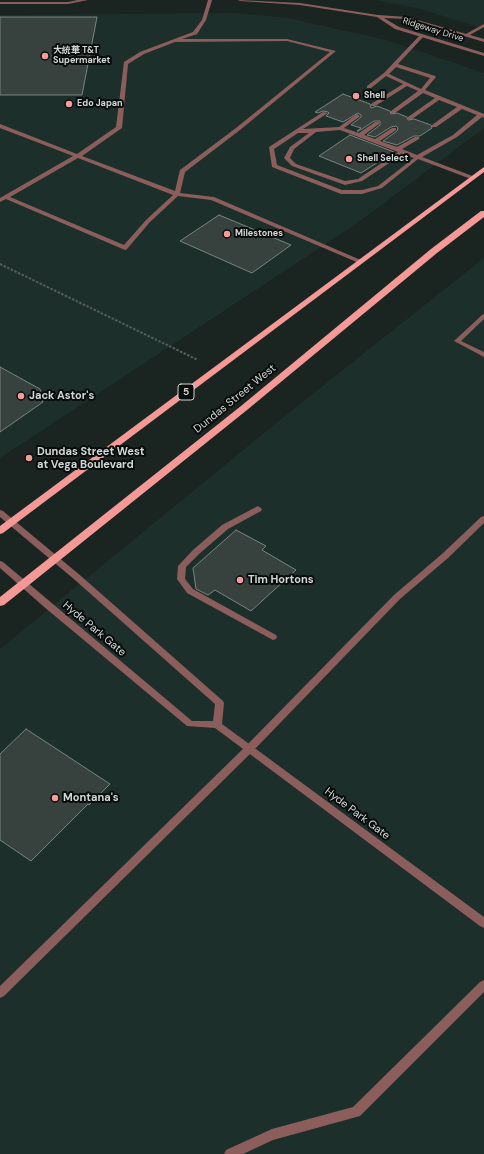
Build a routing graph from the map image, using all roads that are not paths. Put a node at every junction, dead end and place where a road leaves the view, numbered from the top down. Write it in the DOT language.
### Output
graph roads {
  1 [pos="86,0"];
  2 [pos="210,0"];
  3 [pos="240,0"];
  4 [pos="0,3"];
  5 [pos="378,16"];
  6 [pos="484,25"];
  7 [pos="466,35"];
  8 [pos="422,36"];
  9 [pos="175,41"];
  10 [pos="484,41"];
  11 [pos="484,56"];
  12 [pos="395,65"];
  13 [pos="386,74"];
  14 [pos="406,84"];
  15 [pos="369,87"];
  16 [pos="422,91"];
  17 [pos="438,98"];
  18 [pos="373,105"];
  19 [pos="461,107"];
  20 [pos="393,112"];
  21 [pos="325,113"];
  22 [pos="357,116"];
  23 [pos="483,116"];
  24 [pos="410,118"];
  25 [pos="377,123"];
  26 [pos="0,126"];
  27 [pos="434,126"];
  28 [pos="340,128"];
  29 [pos="394,129"];
  30 [pos="296,131"];
  31 [pos="314,131"];
  32 [pos="360,135"];
  33 [pos="417,138"];
  34 [pos="376,141"];
  35 [pos="400,150"];
  36 [pos="79,155"];
  37 [pos="418,157"];
  38 [pos="484,170"];
  39 [pos="472,178"];
  40 [pos="177,194"];
  41 [pos="6,197"];
  42 [pos="0,200"];
  43 [pos="484,213"];
  44 [pos="361,262"];
  45 [pos="484,316"];
  46 [pos="484,355"];
  47 [pos="258,509"];
  48 [pos="0,513"];
  49 [pos="484,518"];
  50 [pos="11,522"];
  51 [pos="0,531"];
  52 [pos="55,559"];
  53 [pos="0,564"];
  54 [pos="23,584"];
  55 [pos="0,602"];
  56 [pos="273,637"];
  57 [pos="217,725"];
  58 [pos="249,749"];
  59 [pos="484,923"];
  60 [pos="484,986"];
  61 [pos="0,993"];
  62 [pos="230,1154"];
  1 -- 4 [label="street"];
  2 -- 9 [label="street"];
  3 -- 5 [label="street, Ridgeway Drive"];
  5 -- 7 [label="street, Ridgeway Drive"];
  5 -- 8 [label="street, Ridgeway Drive"];
  6 -- 7 [label="street"];
  7 -- 10 [label="street, Ridgeway Drive"];
  8 -- 11 [label="street, Ridgeway Drive"];
  8 -- 12 [label="street"];
  9 -- 36 [label="street"];
  9 -- 40 [label="street"];
  12 -- 13 [label="street"];
  12 -- 16 [label="street"];
  13 -- 14 [label="street"];
  13 -- 15 [label="street"];
  14 -- 16 [label="street"];
  14 -- 18 [label="street"];
  16 -- 17 [label="street"];
  16 -- 20 [label="street"];
  17 -- 19 [label="street"];
  17 -- 24 [label="street"];
  19 -- 23 [label="street"];
  19 -- 27 [label="street"];
  21 -- 30 [label="street"];
  22 -- 28 [label="street"];
  23 -- 37 [label="street"];
  25 -- 32 [label="street"];
  26 -- 36 [label="street"];
  28 -- 31 [label="street"];
  28 -- 32 [label="street"];
  29 -- 34 [label="street"];
  30 -- 31 [label="street"];
  30 -- 37 [label="street"];
  31 -- 35 [label="street"];
  32 -- 34 [label="street"];
  33 -- 35 [label="street"];
  34 -- 35 [label="street"];
  35 -- 37 [label="street"];
  36 -- 40 [label="street"];
  36 -- 41 [label="street"];
  37 -- 39 [label="street"];
  38 -- 39 [label="main road, 5"];
  39 -- 44 [label="main road, 5"];
  40 -- 41 [label="street"];
  40 -- 44 [label="street"];
  41 -- 42 [label="street"];
  43 -- 52 [label="main road, Dundas Street West"];
  44 -- 50 [label="main road, 5"];
  45 -- 46 [label="street"];
  47 -- 56 [label="street"];
  48 -- 50 [label="street"];
  49 -- 58 [label="street"];
  50 -- 51 [label="main road, 5"];
  50 -- 52 [label="street"];
  52 -- 54 [label="main road, Dundas Street West"];
  52 -- 57 [label="street"];
  53 -- 54 [label="street, Hyde Park Gate"];
  54 -- 55 [label="main road, Dundas Street West"];
  54 -- 57 [label="street, Hyde Park Gate"];
  57 -- 58 [label="street, Hyde Park Gate"];
  58 -- 59 [label="street, Hyde Park Gate"];
  58 -- 61 [label="street"];
  60 -- 62 [label="street"];
}
